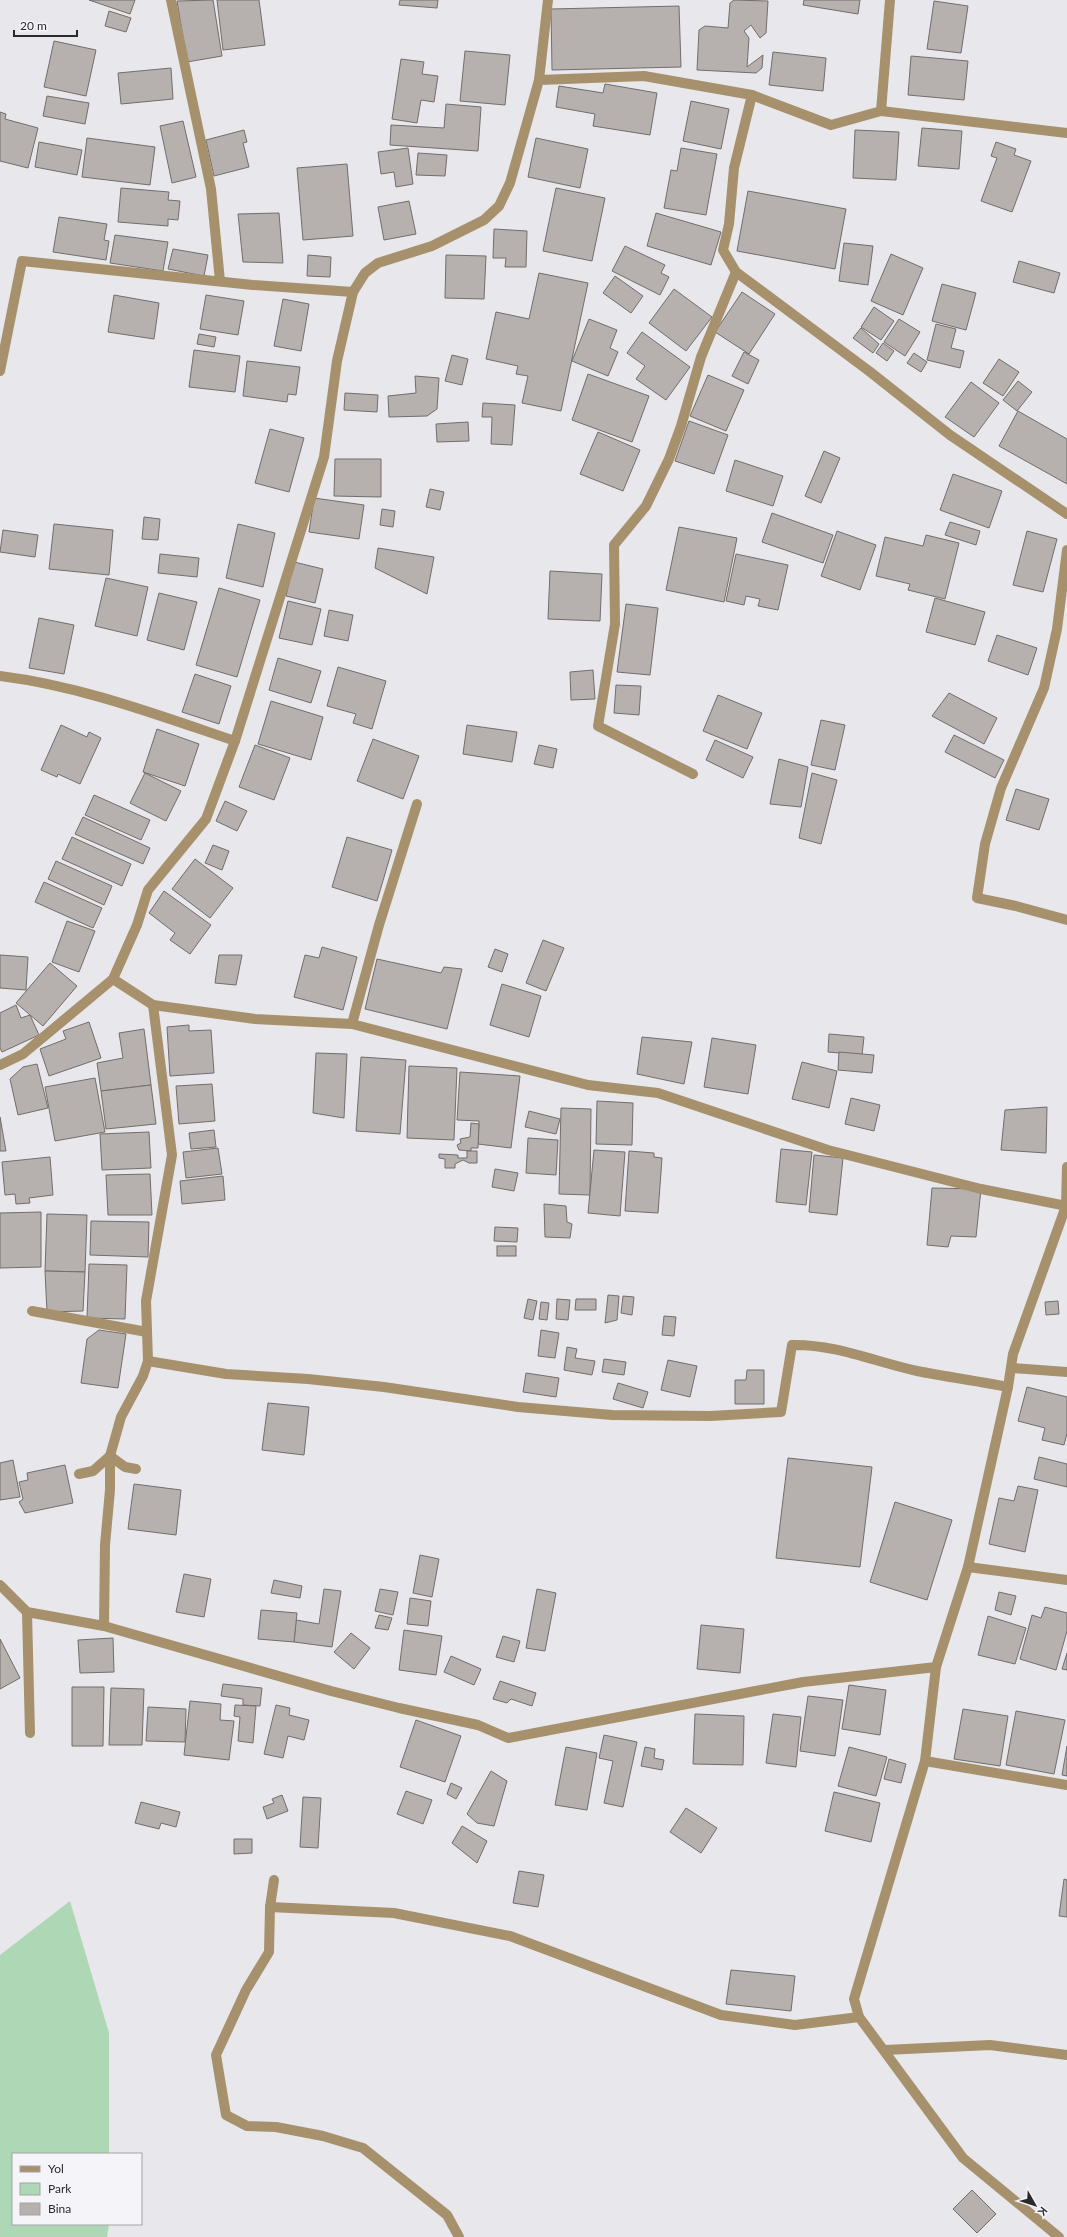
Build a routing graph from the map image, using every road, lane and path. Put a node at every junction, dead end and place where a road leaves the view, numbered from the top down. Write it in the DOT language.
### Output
graph roads {
  1 [pos="171,0"];
  2 [pos="548,0"];
  3 [pos="890,0"];
  4 [pos="539,80"];
  5 [pos="752,95"];
  6 [pos="881,110"];
  7 [pos="1067,134"];
  8 [pos="736,272"];
  9 [pos="220,281"];
  10 [pos="353,292"];
  11 [pos="0,371"];
  12 [pos="1067,514"];
  13 [pos="1067,550"];
  14 [pos="0,676"];
  15 [pos="235,741"];
  16 [pos="693,774"];
  17 [pos="417,804"];
  18 [pos="1067,920"];
  19 [pos="113,979"];
  20 [pos="153,1005"];
  21 [pos="352,1024"];
  22 [pos="0,1065"];
  23 [pos="1067,1167"];
  24 [pos="1066,1206"];
  25 [pos="32,1311"];
  26 [pos="147,1332"];
  27 [pos="148,1361"];
  28 [pos="1011,1368"];
  29 [pos="1067,1372"];
  30 [pos="1008,1386"];
  31 [pos="110,1456"];
  32 [pos="136,1469"];
  33 [pos="79,1474"];
  34 [pos="968,1567"];
  35 [pos="1067,1580"];
  36 [pos="0,1585"];
  37 [pos="27,1612"];
  38 [pos="104,1626"];
  39 [pos="936,1667"];
  40 [pos="30,1733"];
  41 [pos="925,1761"];
  42 [pos="1067,1785"];
  43 [pos="274,1880"];
  44 [pos="270,1907"];
  45 [pos="859,2017"];
  46 [pos="885,2050"];
  47 [pos="1067,2055"];
  48 [pos="460,2237"];
  49 [pos="1059,2237"];
  1 -- 9 [label="street"];
  2 -- 4 [label="street"];
  3 -- 6 [label="street"];
  4 -- 5 [label="street"];
  4 -- 10 [label="street"];
  5 -- 6 [label="street"];
  5 -- 8 [label="street"];
  6 -- 7 [label="street"];
  8 -- 12 [label="street"];
  8 -- 16 [label="street"];
  9 -- 10 [label="street"];
  9 -- 11 [label="street"];
  10 -- 15 [label="street"];
  13 -- 18 [label="street"];
  14 -- 15 [label="street"];
  15 -- 19 [label="street"];
  17 -- 21 [label="street"];
  19 -- 20 [label="street"];
  19 -- 22 [label="street"];
  20 -- 21 [label="street"];
  20 -- 26 [label="street"];
  21 -- 24 [label="street"];
  23 -- 24 [label="street"];
  24 -- 28 [label="street"];
  25 -- 26 [label="street"];
  26 -- 27 [label="street"];
  27 -- 30 [label="street"];
  27 -- 31 [label="street"];
  28 -- 29 [label="street"];
  28 -- 30 [label="street"];
  30 -- 34 [label="street"];
  31 -- 32 [label="street"];
  31 -- 33 [label="street"];
  31 -- 38 [label="street"];
  34 -- 35 [label="street"];
  34 -- 39 [label="street"];
  36 -- 37 [label="street"];
  37 -- 38 [label="street"];
  37 -- 40 [label="street"];
  38 -- 39 [label="street"];
  39 -- 41 [label="street"];
  41 -- 42 [label="street"];
  41 -- 45 [label="street"];
  43 -- 44 [label="street"];
  44 -- 45 [label="street"];
  44 -- 48 [label="street"];
  45 -- 46 [label="street"];
  46 -- 47 [label="street"];
  46 -- 49 [label="street"];
}
